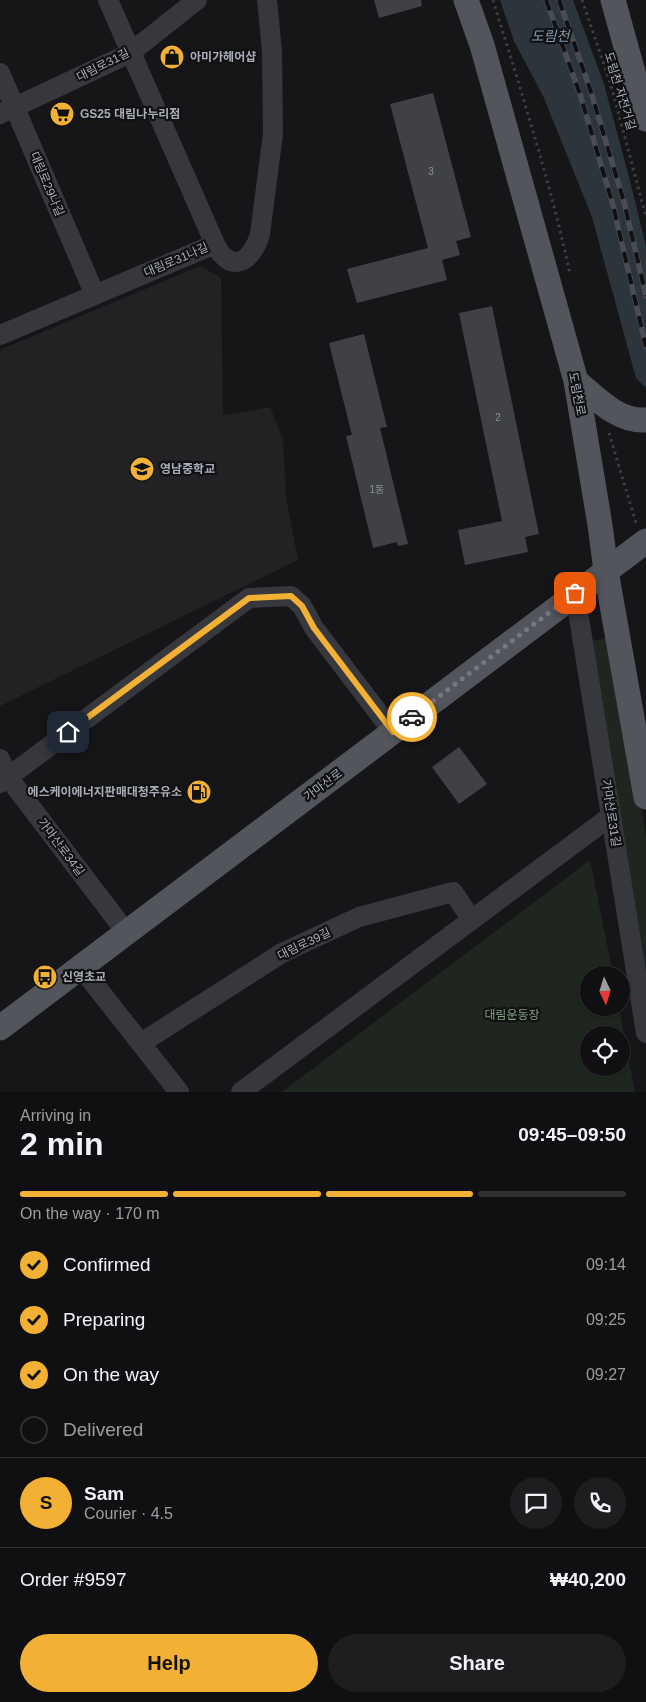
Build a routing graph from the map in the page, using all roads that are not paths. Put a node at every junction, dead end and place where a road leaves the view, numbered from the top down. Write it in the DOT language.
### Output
graph roads {
  1 [pos="108,0"];
  2 [pos="197,0"];
  3 [pos="267,0"];
  4 [pos="466,0"];
  5 [pos="612,0"];
  6 [pos="130,52"];
  7 [pos="0,73"];
  8 [pos="7,111"];
  9 [pos="646,119"];
  10 [pos="214,244"];
  11 [pos="95,295"];
  12 [pos="0,335"];
  13 [pos="576,381"];
  14 [pos="646,420"];
  15 [pos="646,541"];
  16 [pos="646,563"];
  17 [pos="606,571"];
  18 [pos="575,593"];
  19 [pos="393,732"];
  20 [pos="3,773"];
  21 [pos="646,797"];
  22 [pos="611,816"];
  23 [pos="472,920"];
  24 [pos="126,932"];
  25 [pos="80,966"];
  26 [pos="0,1028"];
  27 [pos="646,1033"];
  28 [pos="140,1043"];
  29 [pos="179,1092"];
  30 [pos="241,1092"];
  1 -- 6 [label="street, 대림로31나길"];
  2 -- 6 [label="street, 대림로31길"];
  3 -- 10 [label="street"];
  4 -- 13 [label="main road, 도림천로"];
  5 -- 9 [label="main road"];
  6 -- 8 [label="street, 대림로31길"];
  6 -- 10 [label="street, 대림로31나길"];
  7 -- 8 [label="street, 대림로29나길"];
  8 -- 11 [label="street, 대림로29나길"];
  10 -- 11 [label="street, 대림로31나길"];
  11 -- 12 [label="street, 대림로31나길"];
  13 -- 14 [label="main road"];
  13 -- 17 [label="main road, 도림천로"];
  15 -- 17 [label="main road, 가마산로"];
  16 -- 17 [label="main road"];
  17 -- 18 [label="main road, 가마산로"];
  17 -- 21 [label="main road, 도림천로"];
  18 -- 19 [label="main road, 가마산로"];
  18 -- 22 [label="street, 가마산로31길"];
  19 -- 20 [label="street"];
  19 -- 24 [label="main road, 가마산로"];
  20 -- 24 [label="street, 가마산로34길"];
  22 -- 23 [label="street"];
  22 -- 27 [label="street, 가마산로31길"];
  23 -- 28 [label="street, 대림로39길"];
  23 -- 30 [label="street"];
  24 -- 25 [label="main road, 가마산로"];
  25 -- 26 [label="main road, 가마산로"];
  25 -- 28 [label="street"];
  28 -- 29 [label="street"];
}
